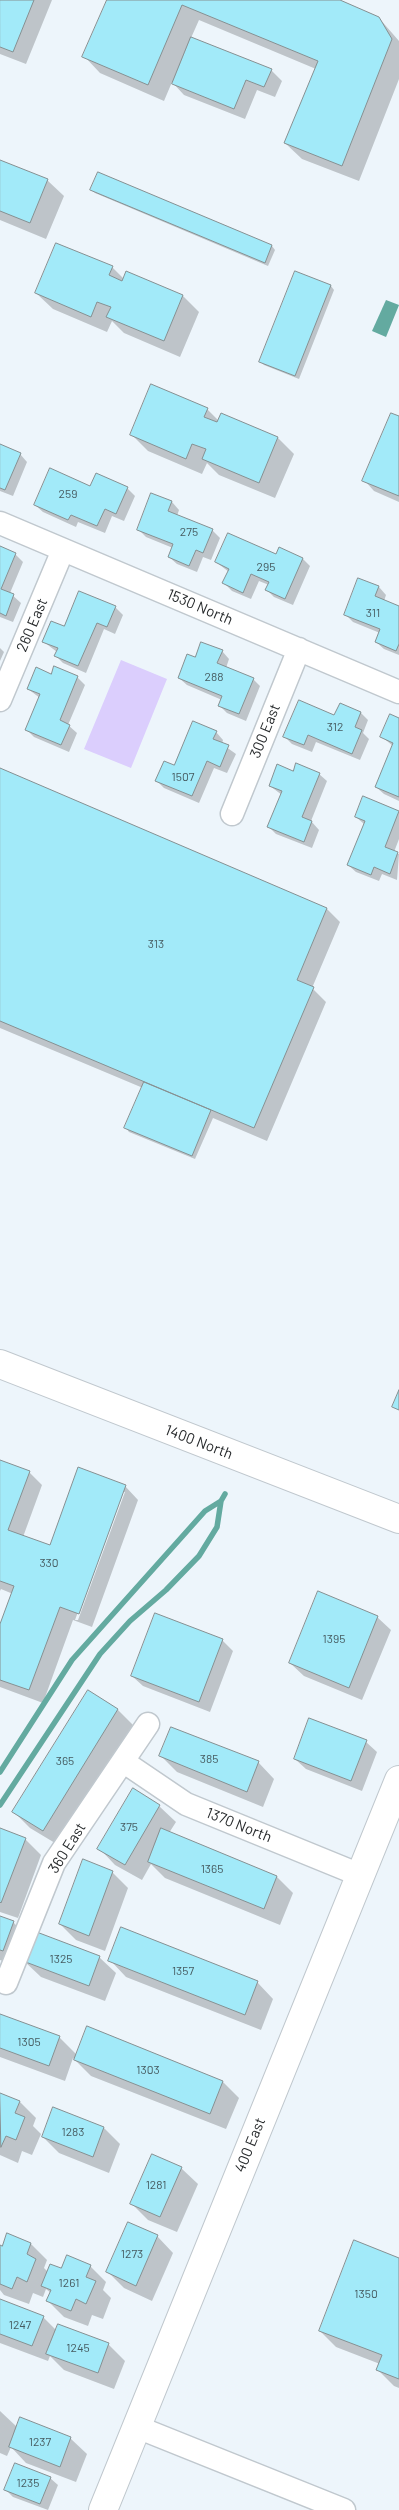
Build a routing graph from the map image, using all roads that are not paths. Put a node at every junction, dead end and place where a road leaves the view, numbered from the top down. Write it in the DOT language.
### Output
graph roads {
  1 [pos="0,524"];
  2 [pos="63,550"];
  3 [pos="299,649"];
  4 [pos="399,692"];
  5 [pos="0,700"];
  6 [pos="232,814"];
  7 [pos="0,1364"];
  8 [pos="399,1519"];
  9 [pos="148,1724"];
  10 [pos="124,1762"];
  11 [pos="399,1780"];
  12 [pos="360,1876"];
  13 [pos="6,1983"];
  14 [pos="137,2427"];
  15 [pos="103,2510"];
  16 [pos="344,2510"];
  1 -- 2 [label="street, 1530 North"];
  2 -- 3 [label="street, 1530 North"];
  2 -- 5 [label="street, 260 East"];
  3 -- 4 [label="street, 1530 North"];
  3 -- 6 [label="street, 300 East"];
  7 -- 8 [label="street, 1400 North"];
  9 -- 10 [label="street, 360 East"];
  10 -- 12 [label="street, 1370 North"];
  10 -- 13 [label="street, 360 East"];
  11 -- 12 [label="street, 400 East"];
  12 -- 14 [label="street, 400 East"];
  14 -- 15 [label="street, 400 East"];
  14 -- 16 [label="street"];
}
